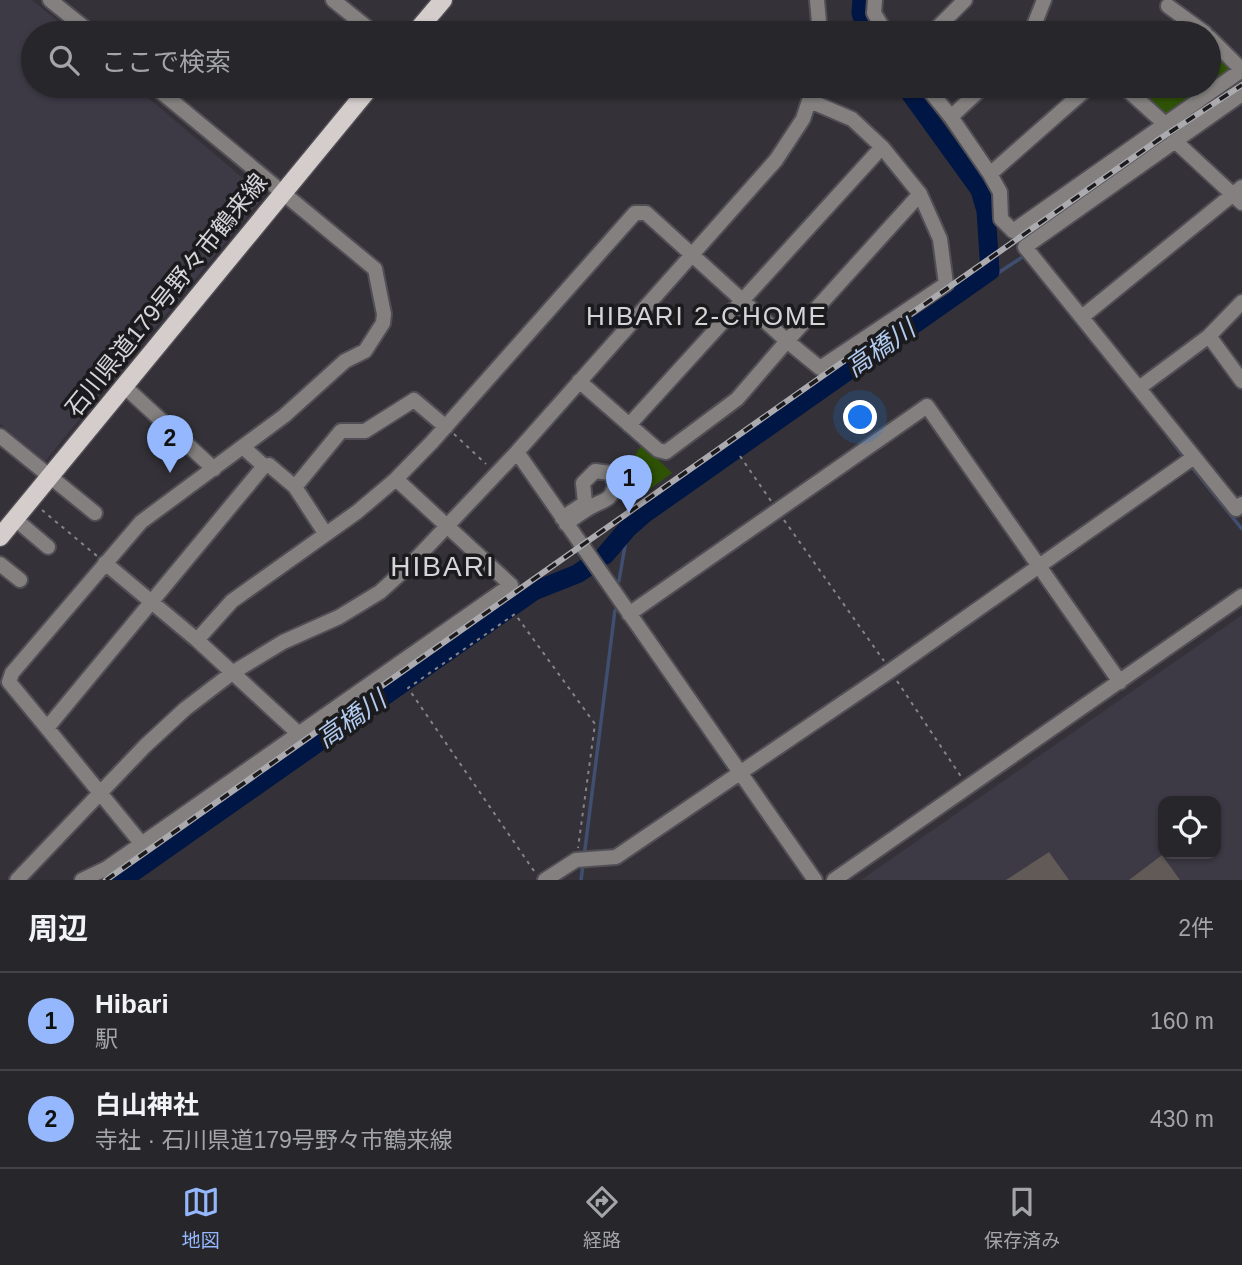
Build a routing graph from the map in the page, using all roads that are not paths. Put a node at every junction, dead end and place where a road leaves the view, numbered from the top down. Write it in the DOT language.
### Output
graph roads {
  1 [pos="50,0"];
  2 [pos="333,0"];
  3 [pos="443,0"];
  4 [pos="817,0"];
  5 [pos="875,0"];
  6 [pos="965,0"];
  7 [pos="1044,0"];
  8 [pos="1164,2"];
  9 [pos="76,21"];
  10 [pos="359,21"];
  11 [pos="425,21"];
  12 [pos="819,21"];
  13 [pos="879,21"];
  14 [pos="944,21"];
  15 [pos="1039,21"];
  16 [pos="1189,21"];
  17 [pos="1221,49"];
  18 [pos="1242,70"];
  19 [pos="1221,85"];
  20 [pos="1242,94"];
  21 [pos="168,98"];
  22 [pos="362,98"];
  23 [pos="811,98"];
  24 [pos="936,98"];
  25 [pos="971,98"];
  26 [pos="1076,98"];
  27 [pos="1136,98"];
  28 [pos="1202,98"];
  29 [pos="810,101"];
  30 [pos="951,117"];
  31 [pos="1165,124"];
  32 [pos="1175,141"];
  33 [pos="881,146"];
  34 [pos="990,174"];
  35 [pos="282,192"];
  36 [pos="920,194"];
  37 [pos="1239,195"];
  38 [pos="692,253"];
  39 [pos="743,299"];
  40 [pos="1242,302"];
  41 [pos="1082,317"];
  42 [pos="1209,336"];
  43 [pos="788,341"];
  44 [pos="579,381"];
  45 [pos="1242,381"];
  46 [pos="124,386"];
  47 [pos="1139,388"];
  48 [pos="629,425"];
  49 [pos="446,427"];
  50 [pos="0,436"];
  51 [pos="243,447"];
  52 [pos="517,452"];
  53 [pos="1190,460"];
  54 [pos="264,466"];
  55 [pos="214,469"];
  56 [pos="50,477"];
  57 [pos="396,479"];
  58 [pos="295,487"];
  59 [pos="1242,504"];
  60 [pos="95,513"];
  61 [pos="15,519"];
  62 [pos="447,527"];
  63 [pos="325,533"];
  64 [pos="0,537"];
  65 [pos="48,547"];
  66 [pos="105,563"];
  67 [pos="0,564"];
  68 [pos="1038,566"];
  69 [pos="20,580"];
  70 [pos="1242,596"];
  71 [pos="152,601"];
  72 [pos="629,614"];
  73 [pos="197,640"];
  74 [pos="6,673"];
  75 [pos="232,673"];
  76 [pos="1120,682"];
  77 [pos="47,727"];
  78 [pos="298,733"];
  79 [pos="740,773"];
  80 [pos="100,793"];
  81 [pos="141,843"];
  82 [pos="17,880"];
  83 [pos="82,880"];
  84 [pos="543,880"];
  85 [pos="815,880"];
  86 [pos="834,880"];
  1 -- 9 [label="street"];
  2 -- 10 [label="street"];
  3 -- 11 [label="main road"];
  4 -- 12 [label="street"];
  5 -- 13 [label="street"];
  6 -- 14 [label="street"];
  7 -- 15 [label="street"];
  8 -- 16 [label="street"];
  17 -- 18 [label="street"];
  18 -- 19 [label="street"];
  20 -- 32 [label="street"];
  21 -- 35 [label="street"];
  22 -- 35 [label="main road, 石川県道179号野々市鶴来線"];
  23 -- 29 [label="street"];
  24 -- 30 [label="street"];
  25 -- 30 [label="street"];
  26 -- 34 [label="street"];
  27 -- 31 [label="street"];
  28 -- 31 [label="street"];
  29 -- 33 [label="street"];
  29 -- 38 [label="street"];
  30 -- 34 [label="street"];
  31 -- 34 [label="street"];
  32 -- 37 [label="street"];
  32 -- 41 [label="street"];
  33 -- 36 [label="street"];
  33 -- 39 [label="street"];
  35 -- 46 [label="main road, 石川県道179号野々市鶴来線"];
  35 -- 51 [label="street"];
  36 -- 43 [label="street"];
  36 -- 43 [label="street"];
  37 -- 41 [label="street"];
  38 -- 39 [label="street"];
  38 -- 44 [label="street"];
  38 -- 49 [label="street"];
  39 -- 43 [label="street"];
  39 -- 48 [label="street"];
  40 -- 42 [label="street"];
  41 -- 47 [label="street"];
  42 -- 45 [label="street"];
  42 -- 47 [label="street"];
  43 -- 48 [label="street"];
  44 -- 48 [label="street"];
  44 -- 52 [label="street"];
  46 -- 55 [label="street"];
  46 -- 56 [label="main road, 石川県道179号野々市鶴来線"];
  47 -- 53 [label="street"];
  49 -- 57 [label="street"];
  49 -- 58 [label="street"];
  50 -- 56 [label="street"];
  51 -- 54 [label="street"];
  51 -- 55 [label="street"];
  52 -- 62 [label="street"];
  52 -- 72 [label="street"];
  53 -- 59 [label="street"];
  53 -- 68 [label="street"];
  54 -- 58 [label="street"];
  54 -- 71 [label="street"];
  55 -- 66 [label="street"];
  56 -- 60 [label="street"];
  56 -- 61 [label="main road, 石川県道179号野々市鶴来線"];
  57 -- 62 [label="street"];
  57 -- 63 [label="street"];
  58 -- 63 [label="street"];
  61 -- 64 [label="main road, 石川県道179号野々市鶴来線"];
  61 -- 65 [label="street"];
  62 -- 75 [label="street"];
  62 -- 78 [label="street"];
  63 -- 73 [label="street"];
  66 -- 71 [label="street"];
  66 -- 74 [label="street"];
  67 -- 69 [label="street"];
  68 -- 72 [label="street"];
  68 -- 76 [label="street"];
  68 -- 79 [label="street"];
  70 -- 76 [label="street"];
  71 -- 73 [label="street"];
  71 -- 77 [label="street"];
  72 -- 79 [label="street"];
  73 -- 75 [label="street"];
  74 -- 77 [label="street"];
  75 -- 78 [label="street"];
  75 -- 80 [label="street"];
  76 -- 86 [label="street"];
  77 -- 80 [label="street"];
  78 -- 81 [label="street"];
  79 -- 84 [label="street"];
  79 -- 85 [label="street"];
  80 -- 81 [label="street"];
  80 -- 82 [label="street"];
  81 -- 83 [label="street"];
}
